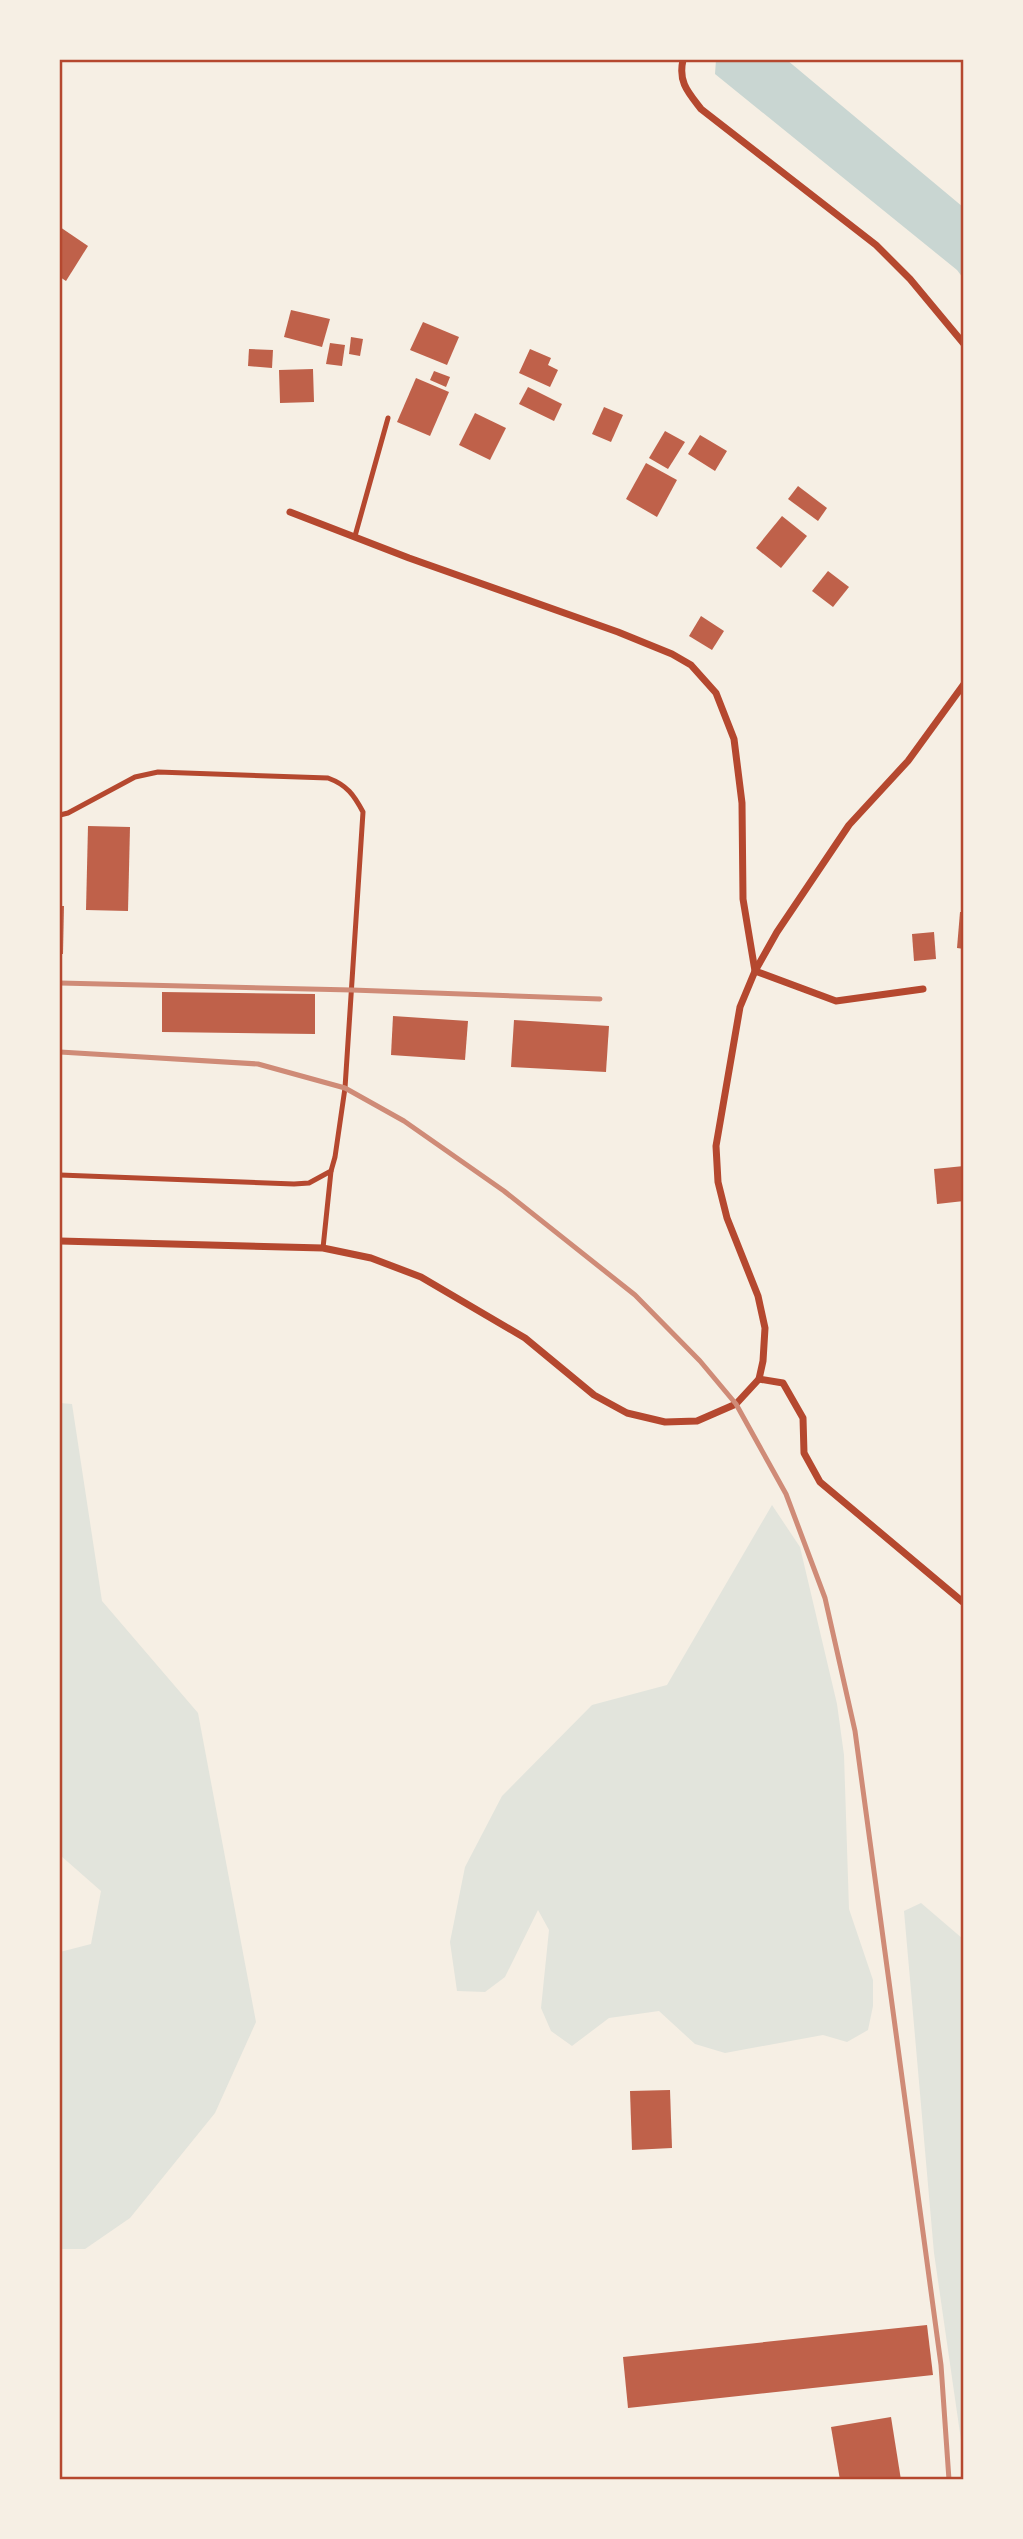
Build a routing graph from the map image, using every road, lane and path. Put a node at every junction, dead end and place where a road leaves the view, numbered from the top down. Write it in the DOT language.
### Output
graph roads {
  1 [pos="683,60"];
  2 [pos="964,344"];
  3 [pos="388,418"];
  4 [pos="290,512"];
  5 [pos="355,536"];
  6 [pos="964,684"];
  7 [pos="60,815"];
  8 [pos="755,971"];
  9 [pos="923,989"];
  10 [pos="331,1171"];
  11 [pos="60,1175"];
  12 [pos="60,1241"];
  13 [pos="323,1248"];
  14 [pos="759,1379"];
  15 [pos="964,1603"];
  1 -- 2 [label="street"];
  3 -- 5 [label="lane"];
  4 -- 5 [label="street"];
  5 -- 8 [label="street"];
  6 -- 8 [label="street"];
  7 -- 10 [label="lane"];
  8 -- 9 [label="street"];
  8 -- 14 [label="street"];
  10 -- 11 [label="lane"];
  10 -- 13 [label="lane"];
  12 -- 13 [label="street"];
  13 -- 14 [label="street"];
  14 -- 15 [label="street"];
}
